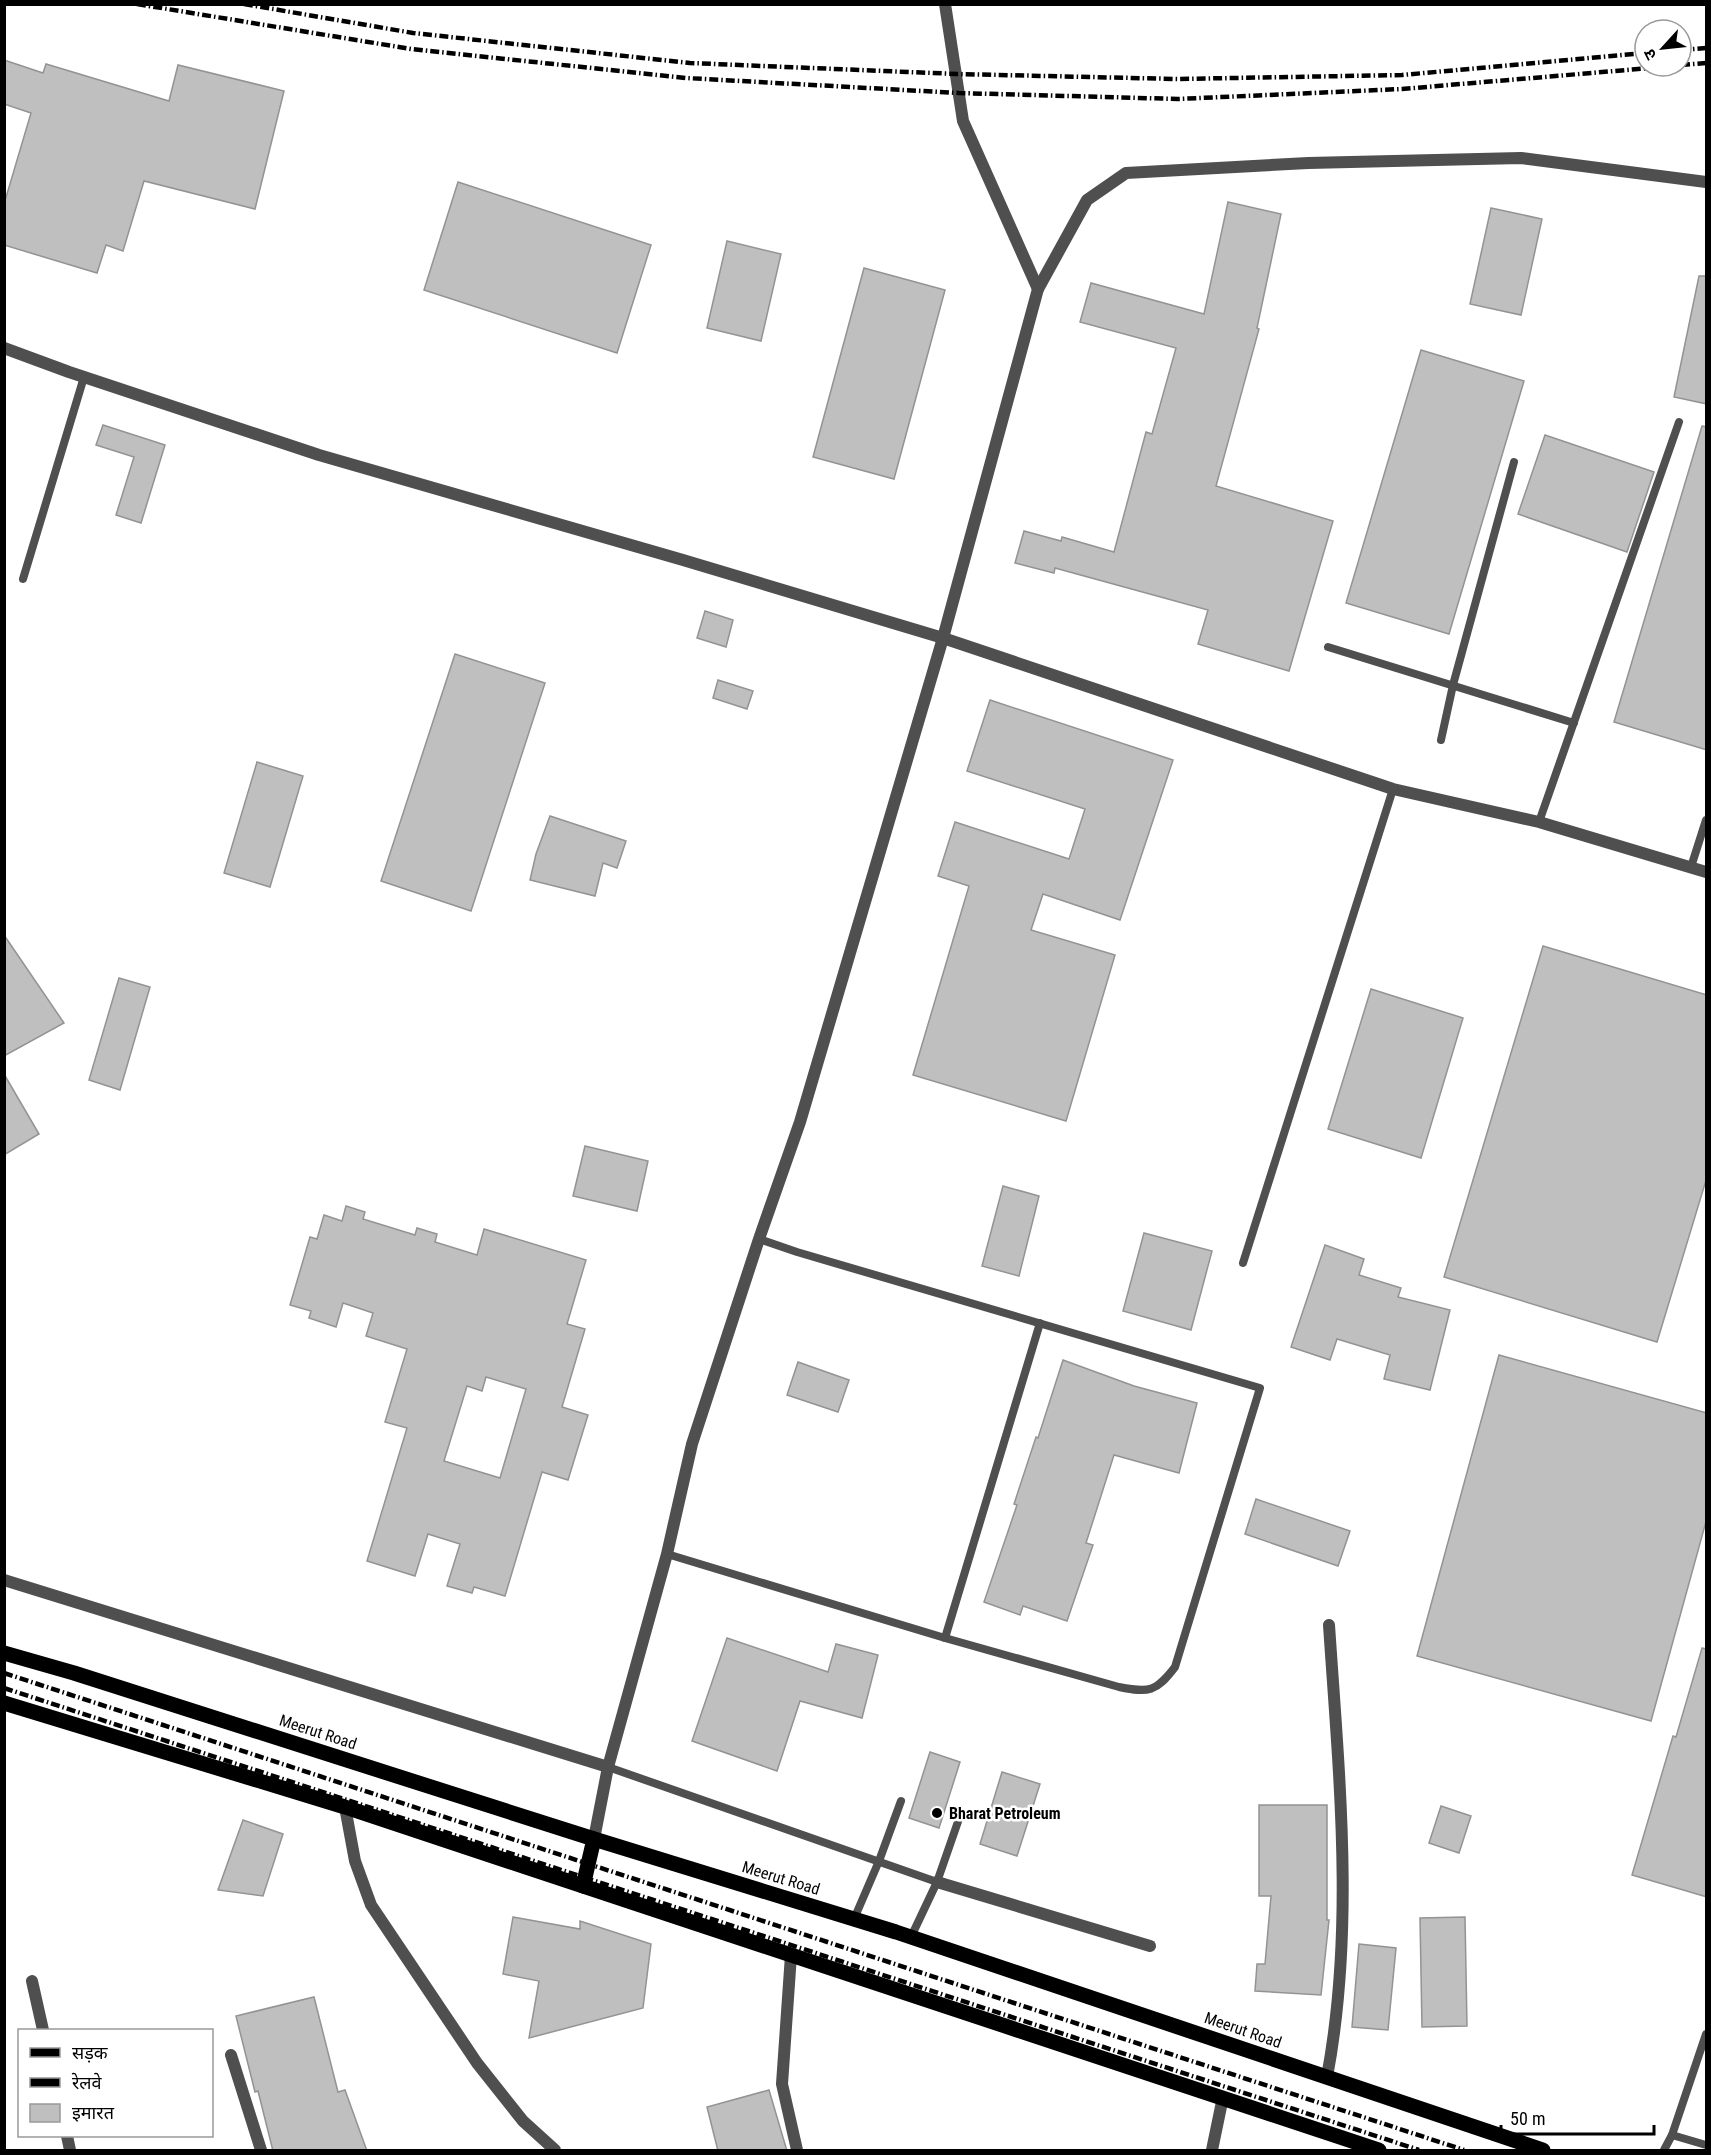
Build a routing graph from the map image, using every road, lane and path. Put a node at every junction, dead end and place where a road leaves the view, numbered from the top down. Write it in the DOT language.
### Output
graph roads {
  1 [pos="945,4"];
  2 [pos="1707,182"];
  3 [pos="1038,289"];
  4 [pos="4,348"];
  5 [pos="84,378"];
  6 [pos="1679,422"];
  7 [pos="1514,462"];
  8 [pos="23,579"];
  9 [pos="943,638"];
  10 [pos="1329,647"];
  11 [pos="1453,685"];
  12 [pos="1574,723"];
  13 [pos="1441,740"];
  14 [pos="1393,789"];
  15 [pos="1707,820"];
  16 [pos="1539,822"];
  17 [pos="1691,867"];
  18 [pos="1707,872"];
  19 [pos="759,1239"];
  20 [pos="1243,1263"];
  21 [pos="1040,1323"];
  22 [pos="667,1554"];
  23 [pos="4,1580"];
  24 [pos="1329,1625"];
  25 [pos="945,1638"];
  26 [pos="4,1653"];
  27 [pos="4,1703"];
  28 [pos="608,1767"];
  29 [pos="901,1801"];
  30 [pos="345,1807"];
  31 [pos="961,1813"];
  32 [pos="594,1839"];
  33 [pos="879,1861"];
  34 [pos="937,1882"];
  35 [pos="583,1886"];
  36 [pos="854,1919"];
  37 [pos="911,1937"];
  38 [pos="1149,1946"];
  39 [pos="791,1955"];
  40 [pos="32,1981"];
  41 [pos="43,2029"];
  42 [pos="1707,2034"];
  43 [pos="231,2055"];
  44 [pos="1327,2077"];
  45 [pos="1223,2097"];
  46 [pos="1672,2135"];
  47 [pos="1707,2145"];
  48 [pos="261,2151"];
  49 [pos="555,2151"];
  50 [pos="797,2151"];
  51 [pos="1212,2151"];
  52 [pos="1379,2151"];
  53 [pos="1543,2151"];
  54 [pos="1664,2151"];
  1 -- 3 [label="street"];
  2 -- 3 [label="street"];
  3 -- 9 [label="street"];
  4 -- 5 [label="street"];
  5 -- 8 [label="lane"];
  5 -- 9 [label="street"];
  6 -- 12 [label="lane"];
  7 -- 11 [label="lane"];
  9 -- 14 [label="street"];
  9 -- 19 [label="street"];
  10 -- 11 [label="lane"];
  11 -- 12 [label="lane"];
  11 -- 13 [label="lane"];
  12 -- 16 [label="lane"];
  14 -- 16 [label="street"];
  14 -- 20 [label="lane"];
  15 -- 17 [label="lane"];
  16 -- 17 [label="street"];
  17 -- 18 [label="street"];
  19 -- 21 [label="lane"];
  19 -- 22 [label="street"];
  21 -- 25 [label="lane"];
  21 -- 25 [label="lane"];
  22 -- 25 [label="lane"];
  22 -- 28 [label="street"];
  23 -- 28 [label="street"];
  24 -- 44 [label="street"];
  26 -- 32 [label="main road, Meerut Road"];
  27 -- 30 [label="main road"];
  28 -- 32 [label="street"];
  28 -- 33 [label="lane"];
  29 -- 33 [label="lane"];
  30 -- 35 [label="main road"];
  30 -- 49 [label="street"];
  31 -- 34 [label="lane"];
  32 -- 35 [label="main road"];
  32 -- 36 [label="main road, Meerut Road"];
  33 -- 34 [label="lane"];
  33 -- 36 [label="lane"];
  34 -- 37 [label="lane"];
  34 -- 38 [label="street"];
  35 -- 39 [label="main road"];
  36 -- 37 [label="main road, Meerut Road"];
  37 -- 44 [label="main road, Meerut Road"];
  39 -- 45 [label="main road"];
  39 -- 50 [label="street"];
  40 -- 41 [label="street"];
  42 -- 46 [label="lane"];
  43 -- 48 [label="street"];
  44 -- 53 [label="main road, Meerut Road"];
  45 -- 51 [label="street"];
  45 -- 52 [label="main road"];
  46 -- 47 [label="lane"];
  46 -- 54 [label="lane"];
}
